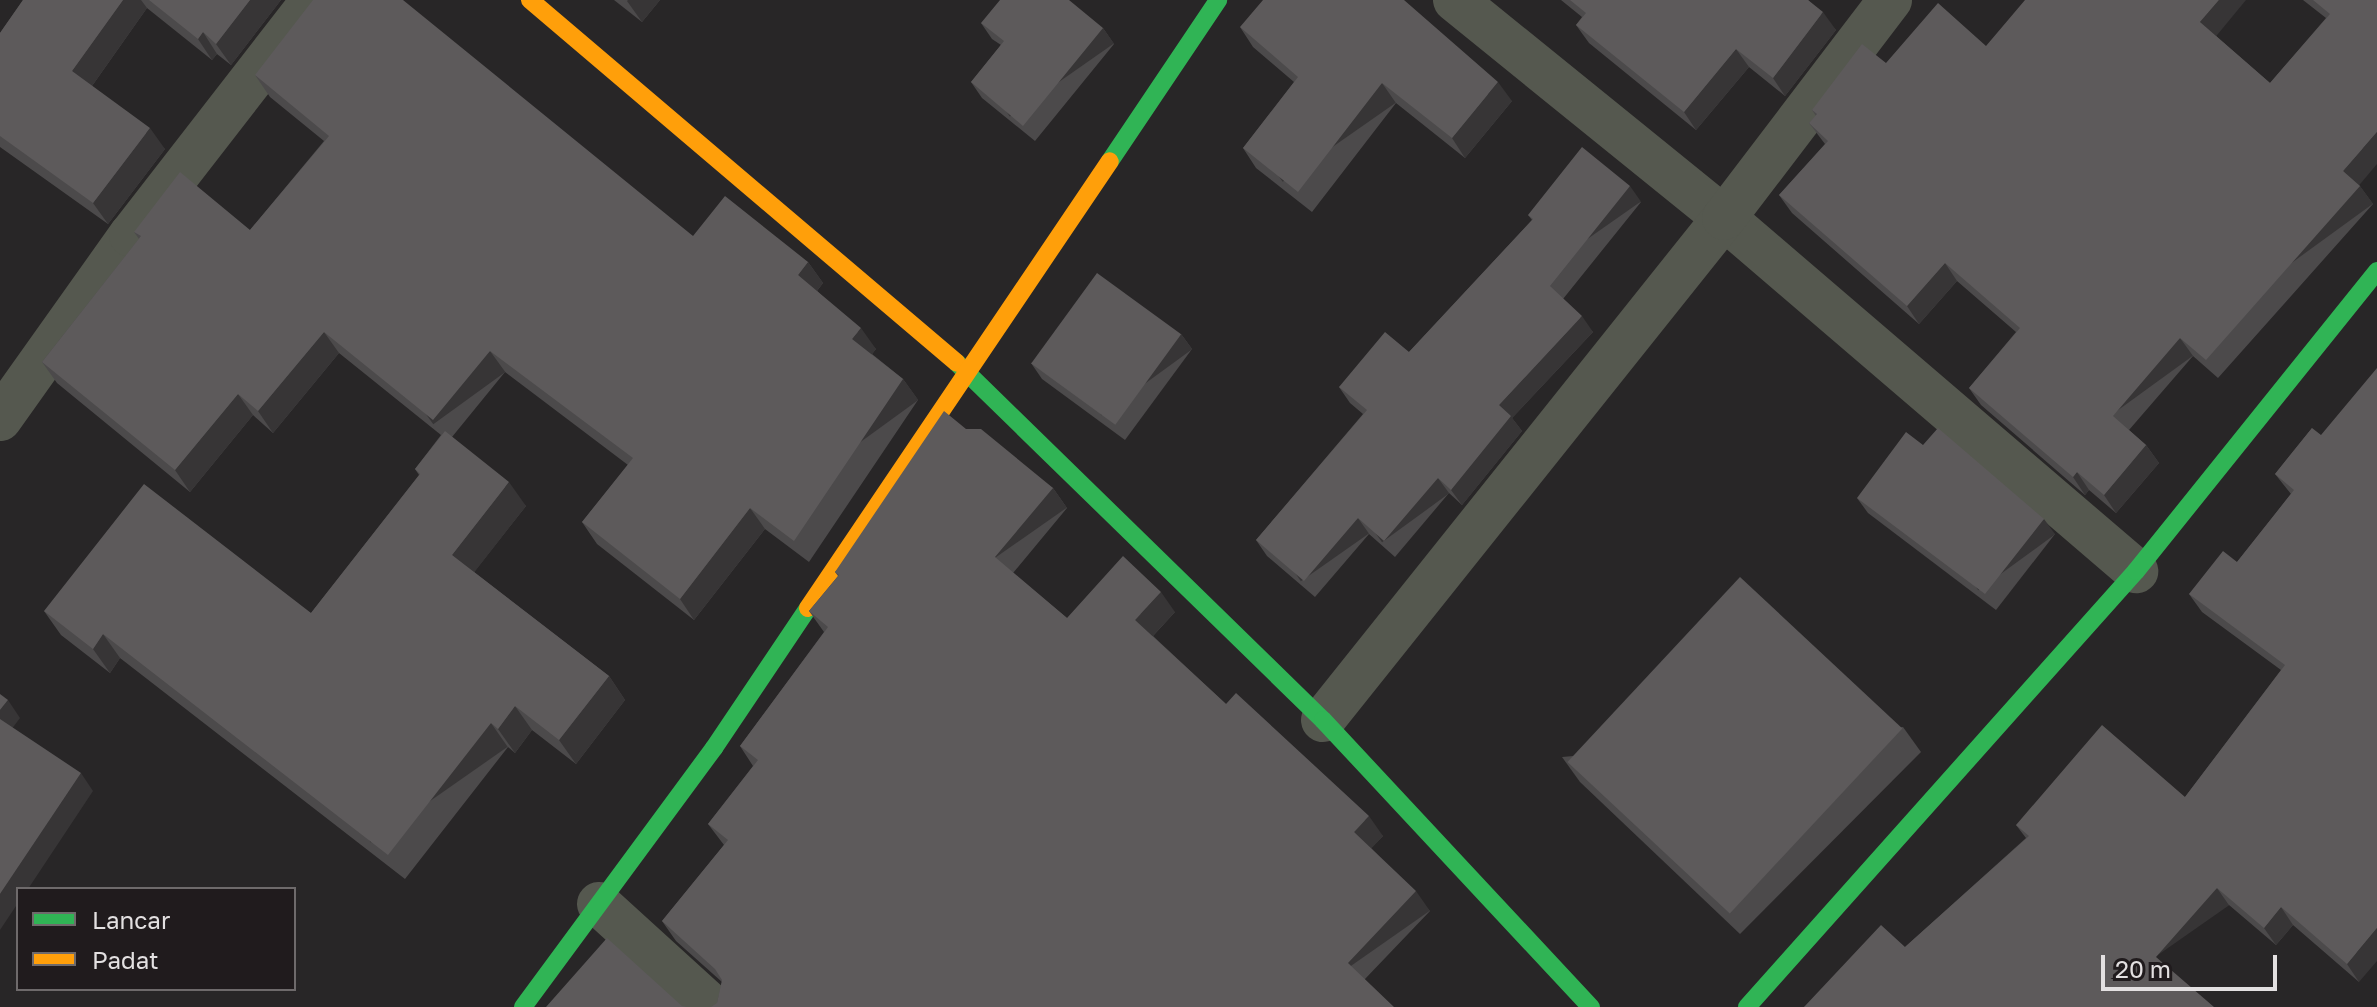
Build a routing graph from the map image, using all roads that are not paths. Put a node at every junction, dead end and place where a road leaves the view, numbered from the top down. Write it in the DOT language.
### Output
graph roads {
  1 [pos="313,0"];
  2 [pos="530,0"];
  3 [pos="1218,0"];
  4 [pos="1455,0"];
  5 [pos="1890,0"];
  6 [pos="1724,218"];
  7 [pos="2377,271"];
  8 [pos="970,374"];
  9 [pos="0,419"];
  10 [pos="2136,571"];
  11 [pos="1323,720"];
  12 [pos="599,904"];
  13 [pos="523,1007"];
  14 [pos="712,1007"];
  15 [pos="1591,1007"];
  16 [pos="1747,1007"];
  1 -- 9 [label="street"];
  2 -- 8 [label="main road"];
  3 -- 8 [label="main road"];
  4 -- 6 [label="street"];
  5 -- 6 [label="street"];
  6 -- 10 [label="street"];
  6 -- 11 [label="street"];
  7 -- 10 [label="main road"];
  8 -- 11 [label="main road"];
  8 -- 12 [label="main road"];
  10 -- 16 [label="main road"];
  11 -- 15 [label="main road"];
  12 -- 13 [label="main road"];
  12 -- 14 [label="street"];
}
